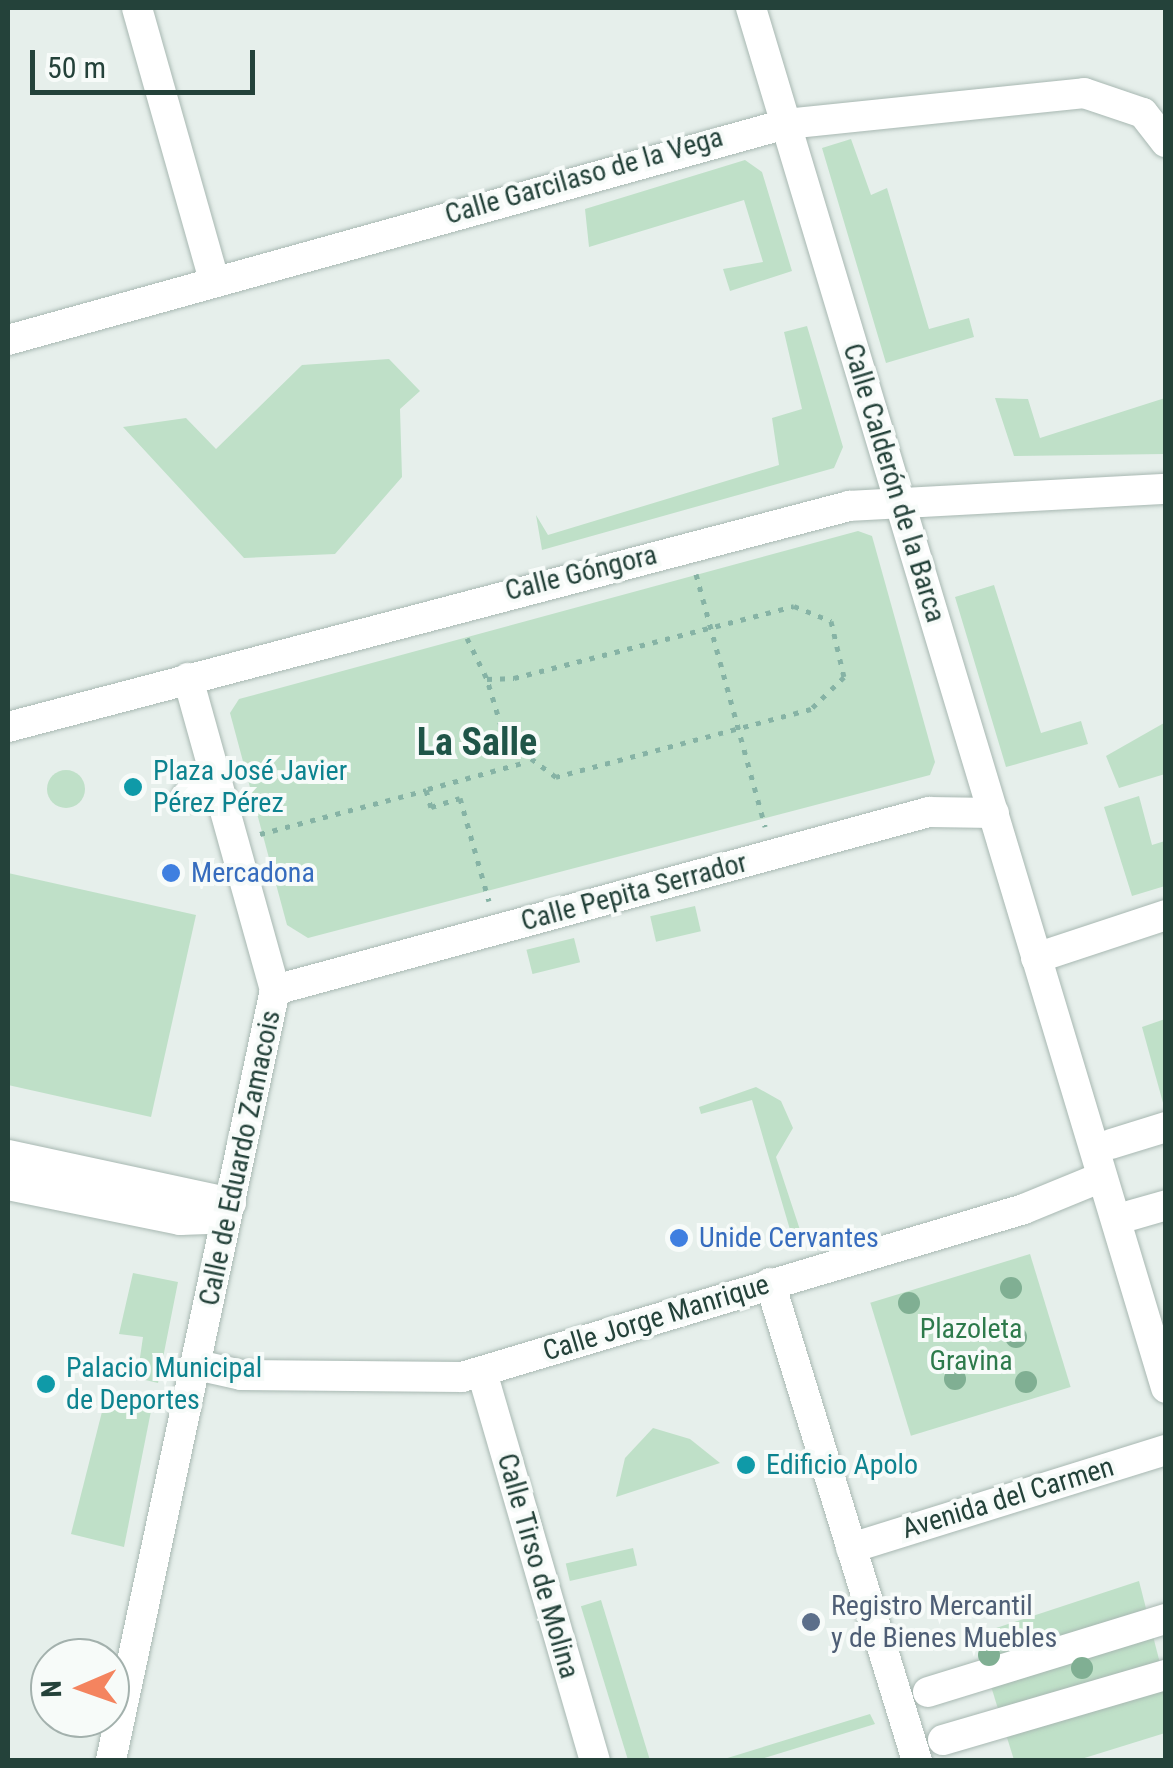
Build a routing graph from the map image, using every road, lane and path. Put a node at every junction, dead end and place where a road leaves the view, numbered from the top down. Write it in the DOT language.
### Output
graph roads {
  1 [pos="137,8"];
  2 [pos="751,8"];
  3 [pos="786,124"];
  4 [pos="1164,138"];
  5 [pos="214,280"];
  6 [pos="8,340"];
  7 [pos="1166,489"];
  8 [pos="899,497"];
  9 [pos="695,569"];
  10 [pos="711,624"];
  11 [pos="465,631"];
  12 [pos="188,678"];
  13 [pos="487,679"];
  14 [pos="8,727"];
  15 [pos="739,730"];
  16 [pos="526,762"];
  17 [pos="426,790"];
  18 [pos="994,813"];
  19 [pos="765,826"];
  20 [pos="256,836"];
  21 [pos="488,902"];
  22 [pos="1166,915"];
  23 [pos="1036,958"];
  24 [pos="275,990"];
  25 [pos="1166,1126"];
  26 [pos="1111,1144"];
  27 [pos="8,1155"];
  28 [pos="1102,1176"];
  29 [pos="8,1185"];
  30 [pos="231,1202"];
  31 [pos="1166,1205"];
  32 [pos="1132,1215"];
  33 [pos="770,1283"];
  34 [pos="197,1366"];
  35 [pos="482,1372"];
  36 [pos="1166,1388"];
  37 [pos="1166,1450"];
  38 [pos="851,1548"];
  39 [pos="1166,1619"];
  40 [pos="1166,1675"];
  41 [pos="928,1692"];
  42 [pos="942,1740"];
  43 [pos="112,1760"];
  44 [pos="594,1760"];
  45 [pos="916,1760"];
  1 -- 5 [label="street"];
  2 -- 3 [label="street, Calle Calderón de la Barca"];
  3 -- 4 [label="street, Calle Garcilaso de la Vega"];
  3 -- 5 [label="street, Calle Garcilaso de la Vega"];
  3 -- 8 [label="street, Calle Calderón de la Barca"];
  5 -- 6 [label="street, Calle Garcilaso de la Vega"];
  7 -- 8 [label="street, Calle Góngora"];
  8 -- 12 [label="street, Calle Góngora"];
  8 -- 18 [label="street, Calle Calderón de la Barca"];
  9 -- 10 [label="path"];
  10 -- 13 [label="path"];
  10 -- 15 [label="path"];
  10 -- 15 [label="path"];
  11 -- 13 [label="path"];
  12 -- 14 [label="street, Calle Góngora"];
  12 -- 24 [label="street, Calle de Eduardo Zamacois"];
  13 -- 16 [label="path"];
  15 -- 16 [label="path"];
  15 -- 19 [label="path"];
  16 -- 17 [label="path"];
  17 -- 20 [label="path"];
  17 -- 21 [label="path"];
  18 -- 23 [label="street, Calle Calderón de la Barca"];
  18 -- 24 [label="street, Calle Pepita Serrador"];
  22 -- 23 [label="street"];
  23 -- 28 [label="street, Calle Calderón de la Barca"];
  24 -- 30 [label="street, Calle de Eduardo Zamacois"];
  25 -- 26 [label="street"];
  27 -- 30 [label="street"];
  28 -- 33 [label="street, Calle Jorge Manrique"];
  28 -- 36 [label="street, Calle Calderón de la Barca"];
  29 -- 30 [label="street"];
  30 -- 34 [label="street, Calle de Eduardo Zamacois"];
  31 -- 32 [label="street"];
  33 -- 35 [label="street, Calle Jorge Manrique"];
  33 -- 38 [label="street"];
  34 -- 35 [label="street, Calle Jorge Manrique"];
  34 -- 43 [label="street, Calle de Eduardo Zamacois"];
  35 -- 44 [label="street, Calle Tirso de Molina"];
  37 -- 38 [label="street, Avenida del Carmen"];
  38 -- 45 [label="street"];
  39 -- 41 [label="street"];
  40 -- 42 [label="street"];
}
